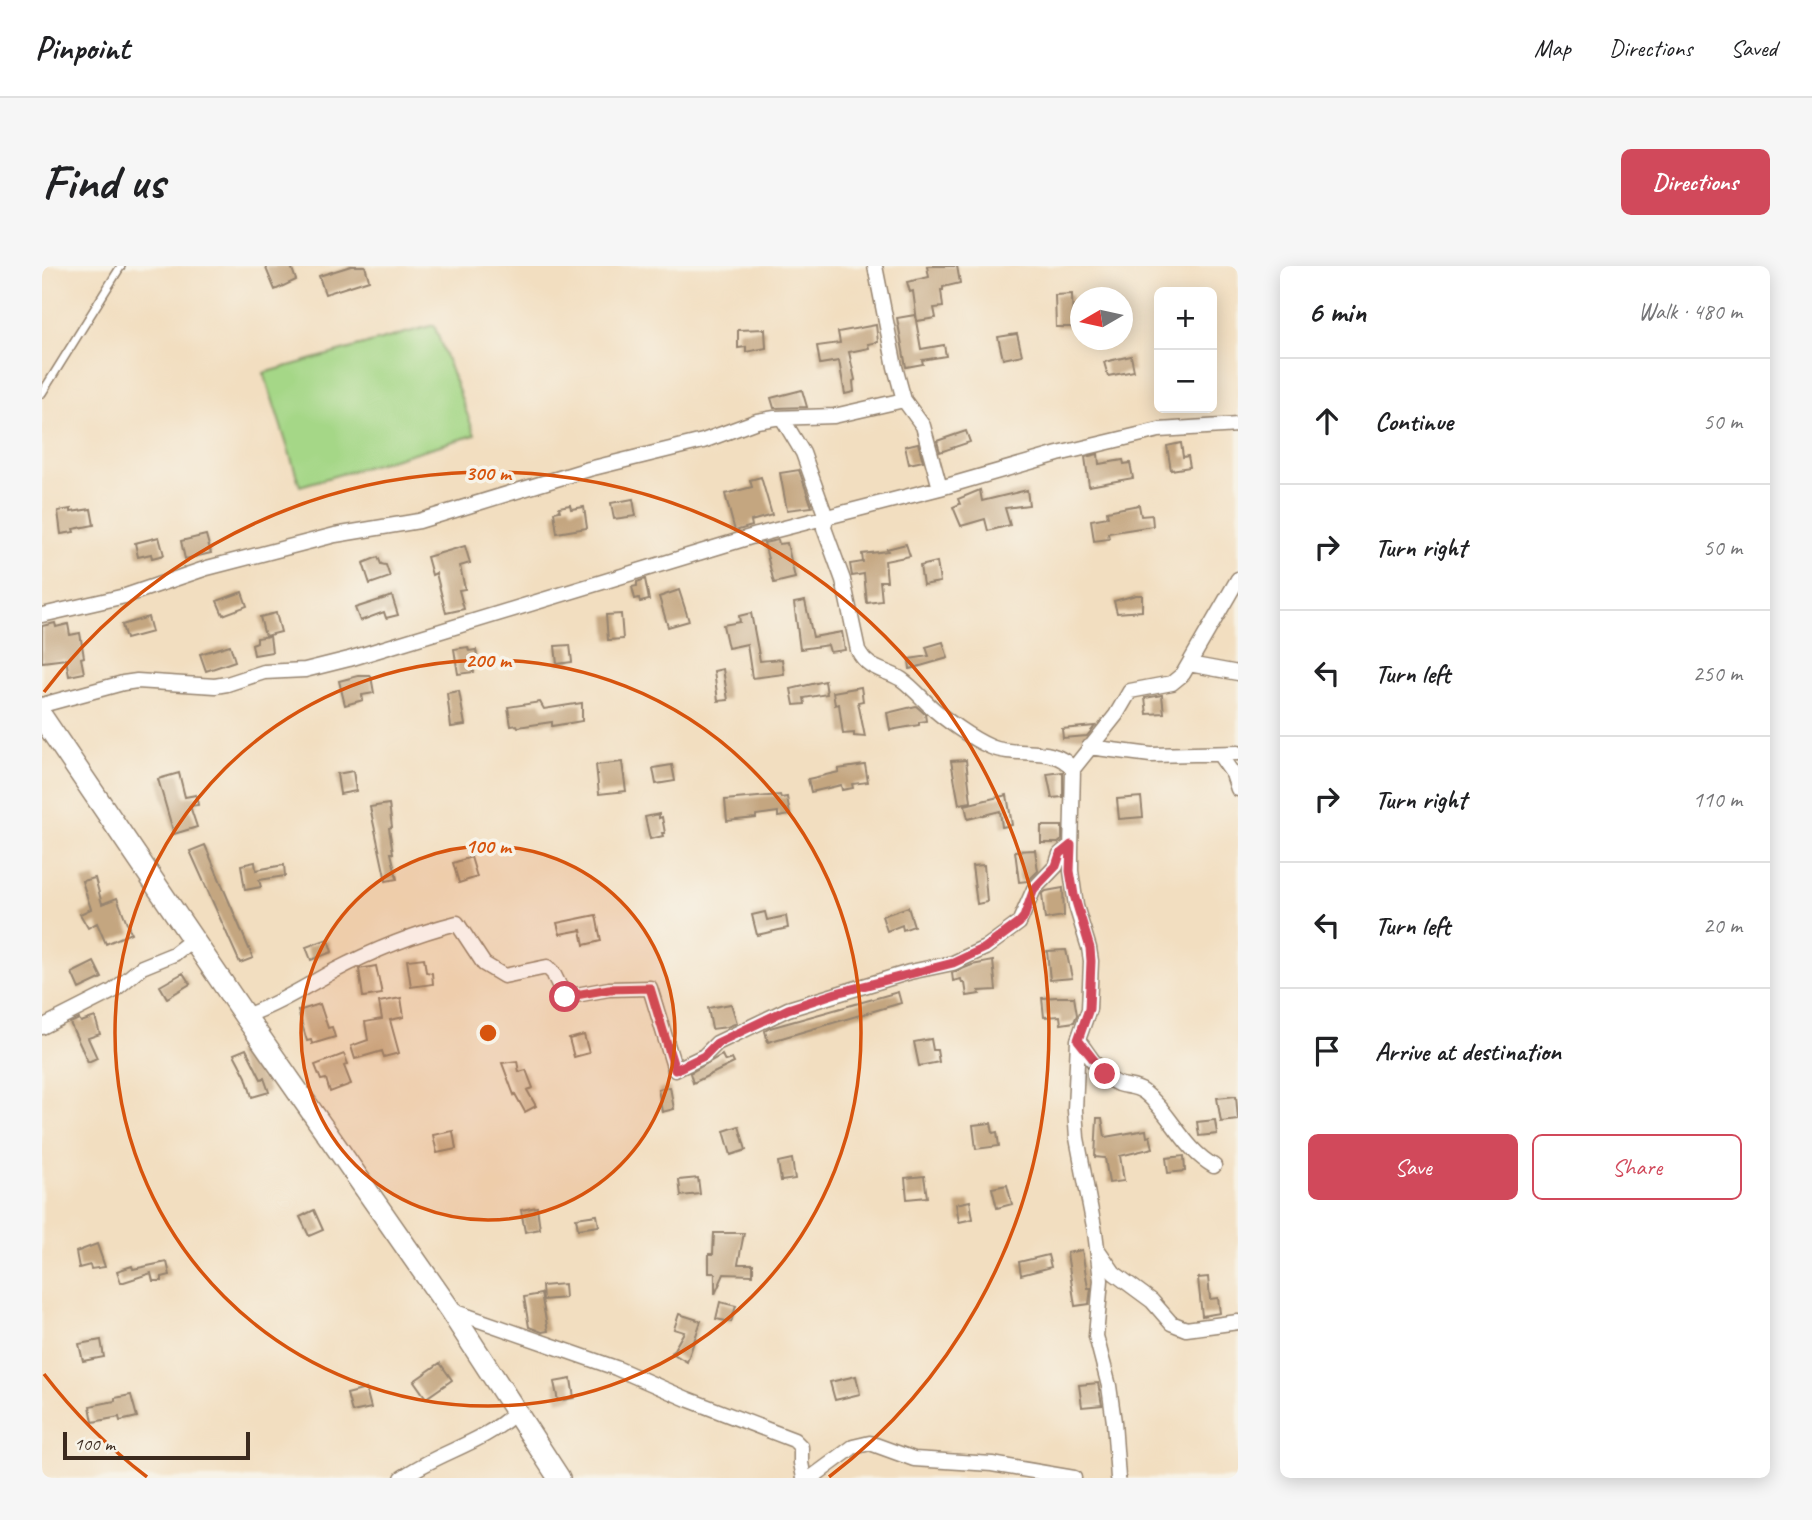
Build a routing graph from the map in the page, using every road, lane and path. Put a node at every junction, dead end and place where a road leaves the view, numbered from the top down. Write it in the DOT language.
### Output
graph roads {
  1 [pos="121,266"];
  2 [pos="875,266"];
  3 [pos="42,393"];
  4 [pos="904,400"];
  5 [pos="782,418"];
  6 [pos="1238,425"];
  7 [pos="940,488"];
  8 [pos="826,517"];
  9 [pos="1238,579"];
  10 [pos="42,615"];
  11 [pos="1189,664"];
  12 [pos="1238,673"];
  13 [pos="42,705"];
  14 [pos="42,718"];
  15 [pos="1089,747"];
  16 [pos="1219,754"];
  17 [pos="1238,754"];
  18 [pos="1073,769"];
  19 [pos="1238,789"];
  20 [pos="1071,845"];
  21 [pos="193,939"];
  22 [pos="245,1016"];
  23 [pos="42,1027"];
  24 [pos="1078,1040"];
  25 [pos="1214,1166"];
  26 [pos="1097,1249"];
  27 [pos="450,1310"];
  28 [pos="1238,1322"];
  29 [pos="515,1413"];
  30 [pos="402,1478"];
  31 [pos="559,1478"];
  32 [pos="804,1478"];
  33 [pos="811,1478"];
  34 [pos="1074,1478"];
  35 [pos="1118,1478"];
  1 -- 3 [label="lane"];
  2 -- 4 [label="street"];
  4 -- 5 [label="street"];
  4 -- 7 [label="street"];
  5 -- 8 [label="street"];
  5 -- 10 [label="street"];
  6 -- 7 [label="street"];
  7 -- 8 [label="street"];
  8 -- 13 [label="street"];
  8 -- 18 [label="street"];
  9 -- 11 [label="street"];
  11 -- 12 [label="street"];
  11 -- 15 [label="street"];
  14 -- 21 [label="street"];
  15 -- 16 [label="street"];
  15 -- 18 [label="street"];
  16 -- 17 [label="street"];
  16 -- 19 [label="street"];
  18 -- 20 [label="street"];
  20 -- 22 [label="street"];
  20 -- 24 [label="street"];
  21 -- 22 [label="street"];
  21 -- 23 [label="street"];
  22 -- 27 [label="street"];
  24 -- 25 [label="street"];
  24 -- 26 [label="street"];
  26 -- 28 [label="street"];
  26 -- 35 [label="street"];
  27 -- 29 [label="street"];
  27 -- 32 [label="street"];
  29 -- 30 [label="street"];
  29 -- 31 [label="street"];
  33 -- 34 [label="street"];
}
